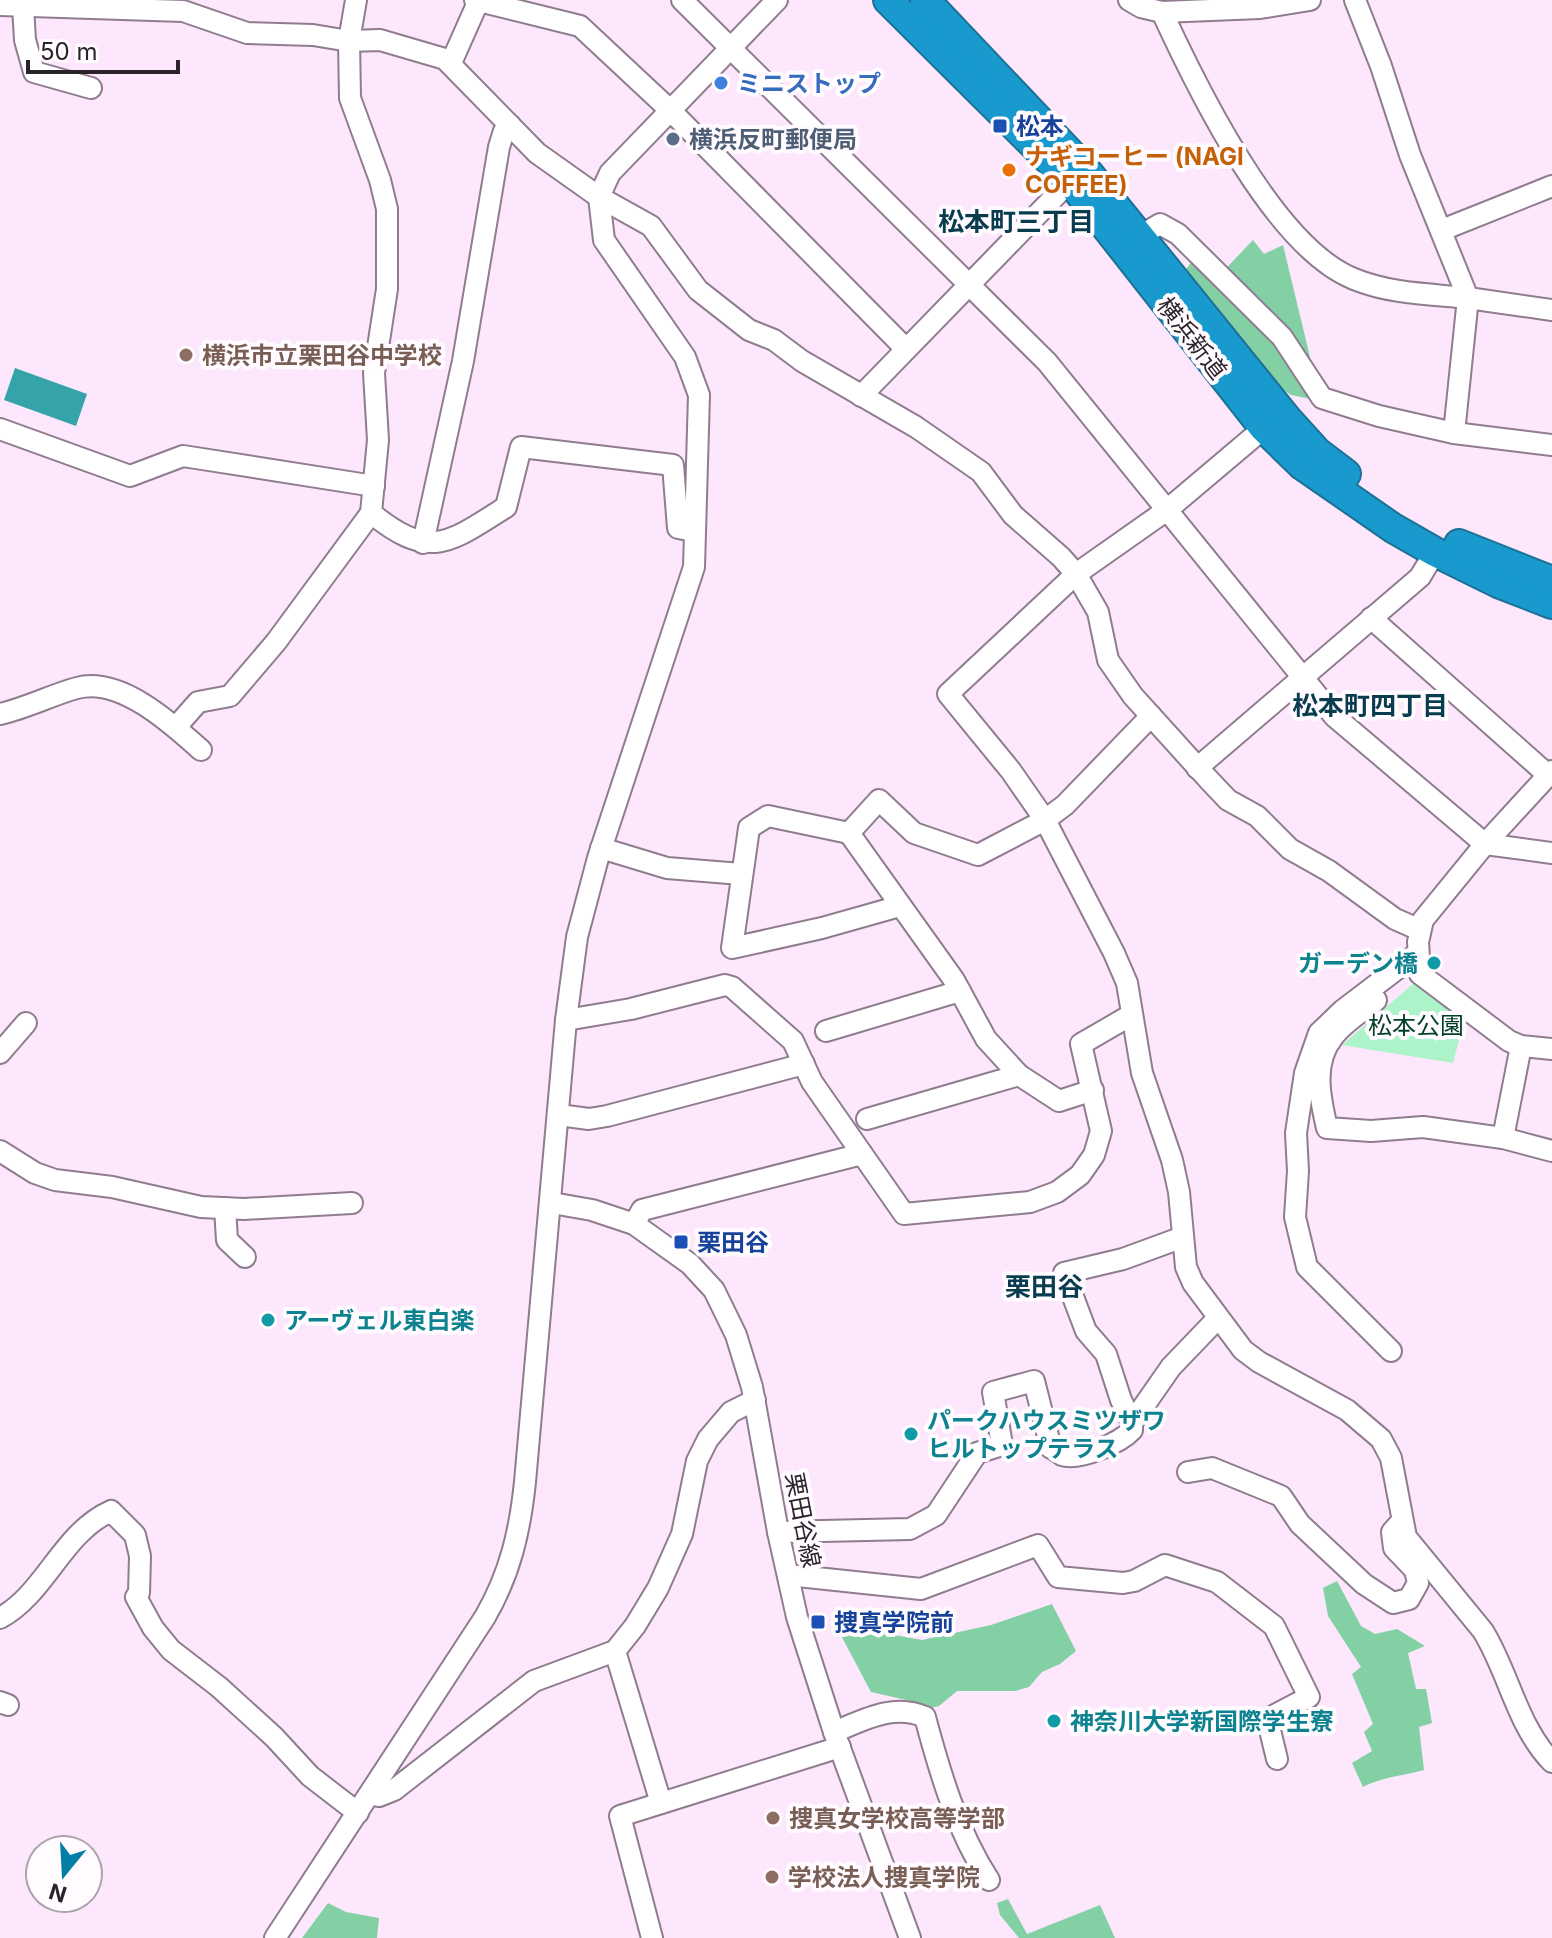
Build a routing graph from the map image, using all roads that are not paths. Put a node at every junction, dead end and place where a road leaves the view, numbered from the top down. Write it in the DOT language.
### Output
graph roads {
  1 [pos="356,0"];
  2 [pos="477,0"];
  3 [pos="682,0"];
  4 [pos="777,0"];
  5 [pos="888,0"];
  6 [pos="925,0"];
  7 [pos="1129,0"];
  8 [pos="1310,0"];
  9 [pos="1355,0"];
  10 [pos="69,4"];
  11 [pos="0,5"];
  12 [pos="23,6"];
  13 [pos="1162,12"];
  14 [pos="349,41"];
  15 [pos="731,48"];
  16 [pos="451,63"];
  17 [pos="91,88"];
  18 [pos="671,111"];
  19 [pos="510,125"];
  20 [pos="1070,181"];
  21 [pos="1552,186"];
  22 [pos="599,197"];
  23 [pos="1442,230"];
  24 [pos="1140,236"];
  25 [pos="970,283"];
  26 [pos="1468,298"];
  27 [pos="1552,310"];
  28 [pos="906,349"];
  29 [pos="861,396"];
  30 [pos="1264,428"];
  31 [pos="0,429"];
  32 [pos="1454,433"];
  33 [pos="1552,445"];
  34 [pos="374,486"];
  35 [pos="1167,510"];
  36 [pos="371,513"];
  37 [pos="694,531"];
  38 [pos="423,543"];
  39 [pos="1435,552"];
  40 [pos="1076,574"];
  41 [pos="1552,581"];
  42 [pos="1552,604"];
  43 [pos="1371,618"];
  44 [pos="1302,677"];
  45 [pos="0,714"];
  46 [pos="1151,716"];
  47 [pos="176,727"];
  48 [pos="201,750"];
  49 [pos="1197,768"];
  50 [pos="1550,773"];
  51 [pos="1045,820"];
  52 [pos="849,833"];
  53 [pos="1485,844"];
  54 [pos="601,848"];
  55 [pos="1552,853"];
  56 [pos="741,874"];
  57 [pos="900,906"];
  58 [pos="1420,930"];
  59 [pos="1419,959"];
  60 [pos="960,991"];
  61 [pos="1131,1015"];
  62 [pos="566,1020"];
  63 [pos="26,1023"];
  64 [pos="826,1031"];
  65 [pos="1521,1046"];
  66 [pos="1552,1049"];
  67 [pos="0,1053"];
  68 [pos="804,1064"];
  69 [pos="1019,1075"];
  70 [pos="1093,1090"];
  71 [pos="559,1115"];
  72 [pos="867,1119"];
  73 [pos="1503,1138"];
  74 [pos="0,1151"];
  75 [pos="1552,1151"];
  76 [pos="862,1154"];
  77 [pos="352,1203"];
  78 [pos="552,1203"];
  79 [pos="225,1208"];
  80 [pos="634,1224"];
  81 [pos="1183,1237"];
  82 [pos="245,1257"];
  83 [pos="1218,1318"];
  84 [pos="1391,1351"];
  85 [pos="755,1400"];
  86 [pos="1132,1423"];
  87 [pos="1188,1472"];
  88 [pos="1401,1522"];
  89 [pos="778,1532"];
  90 [pos="788,1575"];
  91 [pos="0,1618"];
  92 [pos="615,1651"];
  93 [pos="837,1739"];
  94 [pos="1277,1759"];
  95 [pos="1552,1762"];
  96 [pos="370,1794"];
  97 [pos="661,1803"];
  98 [pos="358,1813"];
  99 [pos="989,1880"];
  100 [pos="275,1938"];
  101 [pos="652,1938"];
  102 [pos="910,1938"];
  1 -- 14 [label="street"];
  2 -- 16 [label="street"];
  2 -- 18 [label="street"];
  3 -- 15 [label="street"];
  4 -- 15 [label="street"];
  5 -- 20 [label="highway, 横浜新道"];
  6 -- 24 [label="highway, 横浜新道"];
  7 -- 13 [label="street"];
  8 -- 13 [label="street"];
  9 -- 23 [label="street"];
  10 -- 12 [label="street"];
  10 -- 14 [label="street"];
  11 -- 12 [label="street"];
  12 -- 17 [label="street"];
  13 -- 26 [label="street"];
  14 -- 16 [label="street"];
  14 -- 34 [label="street"];
  15 -- 18 [label="street"];
  15 -- 25 [label="street"];
  16 -- 19 [label="street"];
  18 -- 22 [label="street"];
  18 -- 28 [label="street"];
  19 -- 22 [label="street"];
  19 -- 38 [label="street"];
  20 -- 25 [label="street"];
  20 -- 30 [label="highway, 横浜新道"];
  21 -- 23 [label="street"];
  22 -- 29 [label="street"];
  22 -- 37 [label="street"];
  23 -- 26 [label="street"];
  24 -- 32 [label="street"];
  24 -- 41 [label="highway, 横浜新道"];
  25 -- 28 [label="street"];
  25 -- 35 [label="street"];
  26 -- 27 [label="street"];
  26 -- 32 [label="street"];
  28 -- 29 [label="street"];
  29 -- 40 [label="street"];
  30 -- 35 [label="street"];
  30 -- 39 [label="highway, 横浜新道"];
  31 -- 34 [label="street"];
  32 -- 33 [label="street"];
  34 -- 36 [label="street"];
  35 -- 40 [label="street"];
  35 -- 44 [label="street"];
  36 -- 38 [label="street"];
  36 -- 47 [label="street"];
  37 -- 38 [label="street"];
  37 -- 54 [label="street"];
  39 -- 42 [label="highway, 横浜新道"];
  39 -- 43 [label="street"];
  40 -- 46 [label="street"];
  40 -- 51 [label="street"];
  43 -- 44 [label="street"];
  43 -- 50 [label="street"];
  44 -- 49 [label="street"];
  44 -- 53 [label="street"];
  45 -- 47 [label="street"];
  46 -- 49 [label="street"];
  46 -- 51 [label="street"];
  47 -- 48 [label="street"];
  49 -- 58 [label="street"];
  50 -- 53 [label="street"];
  51 -- 52 [label="street"];
  51 -- 61 [label="street"];
  52 -- 56 [label="street"];
  52 -- 57 [label="street"];
  53 -- 55 [label="street"];
  53 -- 58 [label="street"];
  54 -- 56 [label="street"];
  54 -- 62 [label="street"];
  56 -- 57 [label="street"];
  57 -- 60 [label="street"];
  58 -- 59 [label="street"];
  59 -- 65 [label="street"];
  59 -- 73 [label="street"];
  59 -- 84 [label="street"];
  60 -- 64 [label="street"];
  60 -- 69 [label="street"];
  61 -- 70 [label="street"];
  61 -- 81 [label="street"];
  62 -- 68 [label="street"];
  62 -- 71 [label="street"];
  63 -- 67 [label="street"];
  65 -- 66 [label="street"];
  65 -- 73 [label="street"];
  68 -- 71 [label="street"];
  68 -- 76 [label="street"];
  69 -- 70 [label="street"];
  69 -- 72 [label="street"];
  70 -- 76 [label="street"];
  71 -- 78 [label="street"];
  73 -- 75 [label="street"];
  74 -- 79 [label="street"];
  76 -- 80 [label="street"];
  77 -- 79 [label="street"];
  78 -- 80 [label="street, 栗田谷線"];
  78 -- 96 [label="street"];
  79 -- 82 [label="street"];
  80 -- 85 [label="street, 栗田谷線"];
  81 -- 83 [label="street"];
  81 -- 86 [label="street"];
  83 -- 86 [label="street"];
  83 -- 88 [label="street"];
  85 -- 89 [label="street, 栗田谷線"];
  85 -- 92 [label="street"];
  86 -- 89 [label="street"];
  87 -- 88 [label="street"];
  88 -- 95 [label="street"];
  89 -- 90 [label="street, 栗田谷線"];
  90 -- 93 [label="street, 栗田谷線"];
  90 -- 94 [label="street"];
  91 -- 98 [label="street"];
  92 -- 96 [label="street"];
  92 -- 97 [label="street"];
  93 -- 97 [label="street"];
  93 -- 99 [label="street"];
  93 -- 102 [label="street, 栗田谷線"];
  96 -- 98 [label="street"];
  97 -- 101 [label="street"];
  98 -- 100 [label="street"];
}
